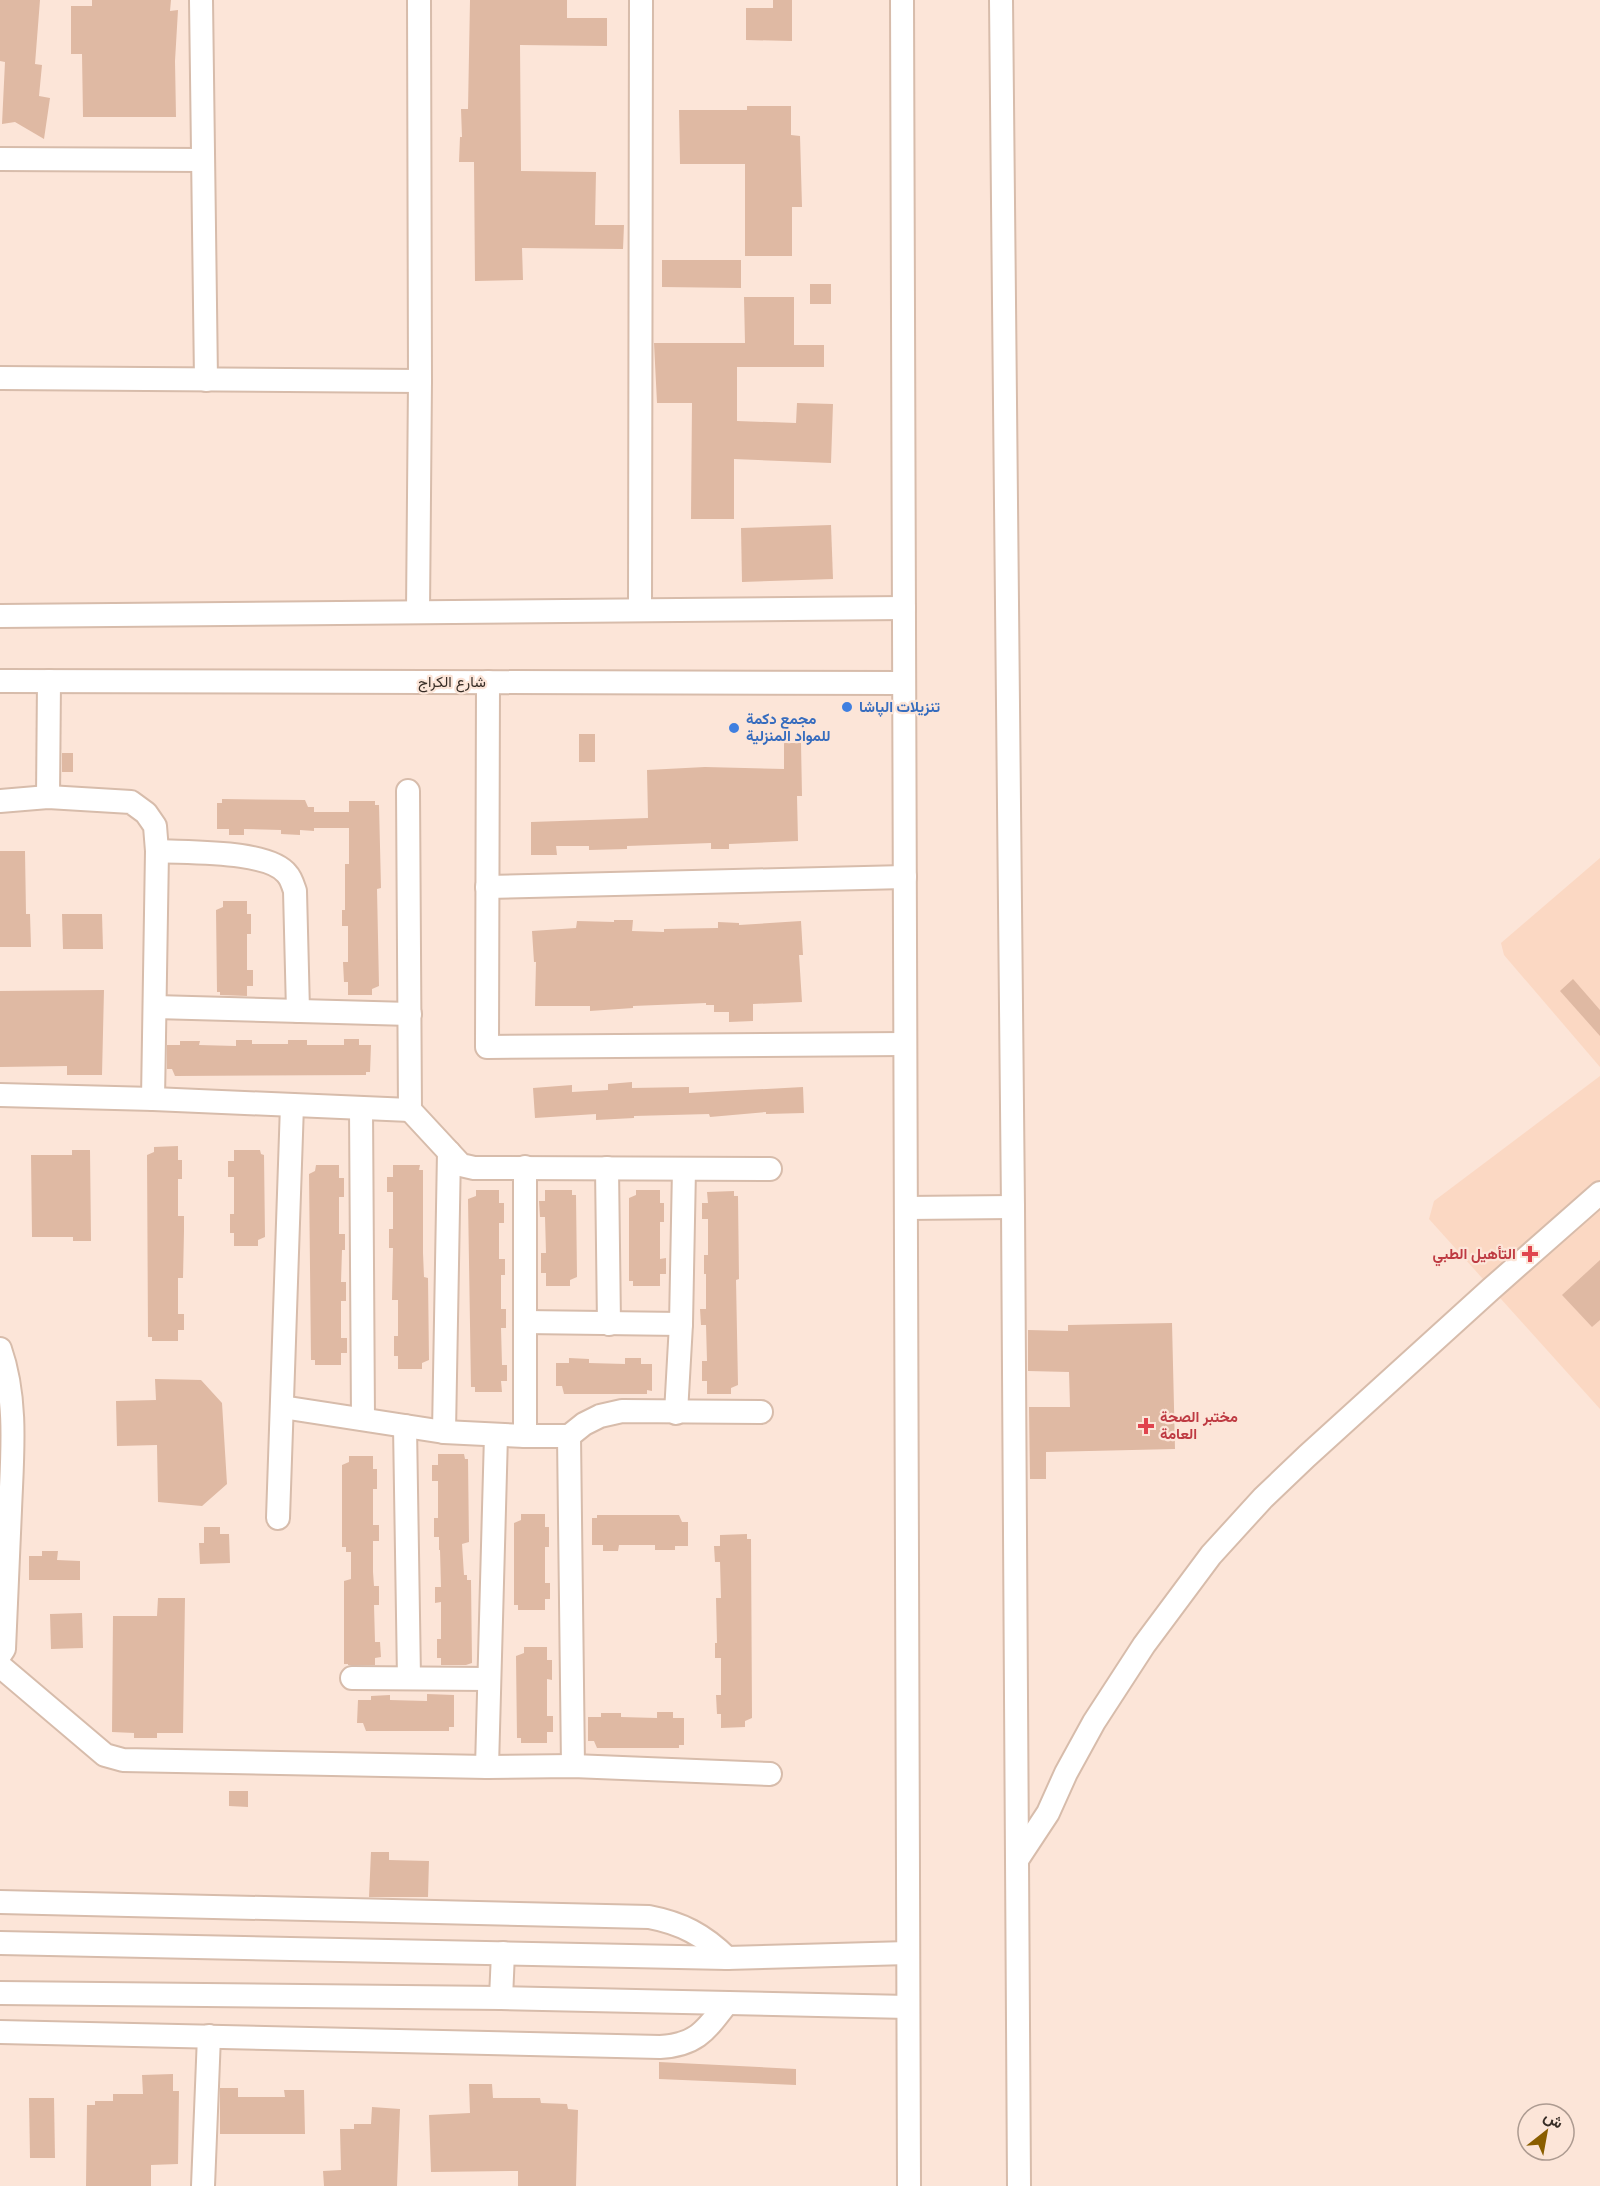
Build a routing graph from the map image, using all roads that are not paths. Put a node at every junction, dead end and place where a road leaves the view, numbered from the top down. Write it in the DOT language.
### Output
graph roads {
  1 [pos="201,0"];
  2 [pos="419,0"];
  3 [pos="641,0"];
  4 [pos="902,0"];
  5 [pos="1001,0"];
  6 [pos="0,159"];
  7 [pos="203,160"];
  8 [pos="0,378"];
  9 [pos="206,380"];
  10 [pos="420,381"];
  11 [pos="904,608"];
  12 [pos="639,610"];
  13 [pos="418,612"];
  14 [pos="0,616"];
  15 [pos="0,681"];
  16 [pos="50,681"];
  17 [pos="488,682"];
  18 [pos="904,683"];
  19 [pos="408,790"];
  20 [pos="48,798"];
  21 [pos="0,801"];
  22 [pos="157,851"];
  23 [pos="904,877"];
  24 [pos="487,887"];
  25 [pos="155,1007"];
  26 [pos="298,1011"];
  27 [pos="410,1014"];
  28 [pos="905,1044"];
  29 [pos="0,1095"];
  30 [pos="153,1099"];
  31 [pos="292,1105"];
  32 [pos="362,1108"];
  33 [pos="410,1110"];
  34 [pos="449,1152"];
  35 [pos="525,1167"];
  36 [pos="607,1168"];
  37 [pos="684,1169"];
  38 [pos="770,1169"];
  39 [pos="1600,1193"];
  40 [pos="1013,1207"];
  41 [pos="906,1208"];
  42 [pos="525,1322"];
  43 [pos="609,1324"];
  44 [pos="681,1324"];
  45 [pos="0,1350"];
  46 [pos="282,1407"];
  47 [pos="761,1412"];
  48 [pos="676,1413"];
  49 [pos="363,1419"];
  50 [pos="405,1426"];
  51 [pos="444,1432"];
  52 [pos="496,1435"];
  53 [pos="569,1436"];
  54 [pos="525,1437"];
  55 [pos="6,1481"];
  56 [pos="278,1518"];
  57 [pos="0,1655"];
  58 [pos="0,1666"];
  59 [pos="352,1678"];
  60 [pos="409,1678"];
  61 [pos="489,1679"];
  62 [pos="573,1766"];
  63 [pos="487,1767"];
  64 [pos="770,1774"];
  65 [pos="1017,1860"];
  66 [pos="0,1902"];
  67 [pos="0,1943"];
  68 [pos="503,1953"];
  69 [pos="908,1953"];
  70 [pos="727,1958"];
  71 [pos="0,1993"];
  72 [pos="501,1998"];
  73 [pos="727,2003"];
  74 [pos="908,2007"];
  75 [pos="0,2032"];
  76 [pos="209,2036"];
  77 [pos="203,2186"];
  78 [pos="909,2186"];
  79 [pos="1019,2186"];
  1 -- 7 [label="street"];
  2 -- 10 [label="street"];
  3 -- 12 [label="street"];
  4 -- 11 [label="street"];
  5 -- 40 [label="street"];
  6 -- 7 [label="street"];
  7 -- 9 [label="street"];
  8 -- 9 [label="street"];
  9 -- 10 [label="street"];
  10 -- 13 [label="street"];
  11 -- 12 [label="street"];
  11 -- 18 [label="street"];
  12 -- 13 [label="street"];
  13 -- 14 [label="street"];
  15 -- 16 [label="street, شارع الكراج"];
  16 -- 17 [label="street, شارع الكراج"];
  16 -- 20 [label="street"];
  17 -- 18 [label="street, شارع الكراج"];
  17 -- 24 [label="street"];
  18 -- 23 [label="street"];
  19 -- 27 [label="street"];
  20 -- 21 [label="street"];
  20 -- 22 [label="street"];
  22 -- 25 [label="street"];
  22 -- 26 [label="street"];
  23 -- 24 [label="street"];
  23 -- 28 [label="street"];
  24 -- 28 [label="street"];
  25 -- 26 [label="street"];
  25 -- 30 [label="street"];
  26 -- 27 [label="street"];
  27 -- 33 [label="street"];
  28 -- 41 [label="street"];
  29 -- 30 [label="street"];
  30 -- 31 [label="street"];
  31 -- 32 [label="street"];
  31 -- 46 [label="street"];
  32 -- 33 [label="street"];
  32 -- 49 [label="street"];
  33 -- 34 [label="street"];
  34 -- 35 [label="street"];
  34 -- 51 [label="street"];
  35 -- 36 [label="street"];
  35 -- 42 [label="street"];
  36 -- 37 [label="street"];
  36 -- 43 [label="street"];
  37 -- 38 [label="street"];
  37 -- 44 [label="street"];
  39 -- 65 [label="street"];
  40 -- 41 [label="street"];
  40 -- 65 [label="street"];
  41 -- 69 [label="street"];
  42 -- 43 [label="street"];
  42 -- 54 [label="street"];
  43 -- 44 [label="street"];
  44 -- 48 [label="street"];
  45 -- 55 [label="street"];
  46 -- 49 [label="street"];
  46 -- 56 [label="street"];
  47 -- 48 [label="street"];
  48 -- 53 [label="street"];
  49 -- 50 [label="street"];
  50 -- 51 [label="street"];
  50 -- 60 [label="street"];
  51 -- 52 [label="street"];
  52 -- 54 [label="street"];
  52 -- 61 [label="street"];
  53 -- 54 [label="street"];
  53 -- 62 [label="street"];
  55 -- 57 [label="street"];
  58 -- 63 [label="street"];
  59 -- 60 [label="street"];
  60 -- 61 [label="street"];
  61 -- 63 [label="street"];
  62 -- 63 [label="street"];
  62 -- 64 [label="street"];
  65 -- 79 [label="street"];
  66 -- 70 [label="street"];
  67 -- 68 [label="street"];
  68 -- 70 [label="street"];
  68 -- 72 [label="street"];
  69 -- 70 [label="street"];
  69 -- 74 [label="street"];
  71 -- 72 [label="street"];
  72 -- 73 [label="street"];
  73 -- 74 [label="street"];
  73 -- 76 [label="street"];
  74 -- 78 [label="street"];
  75 -- 76 [label="street"];
  76 -- 77 [label="street"];
}
